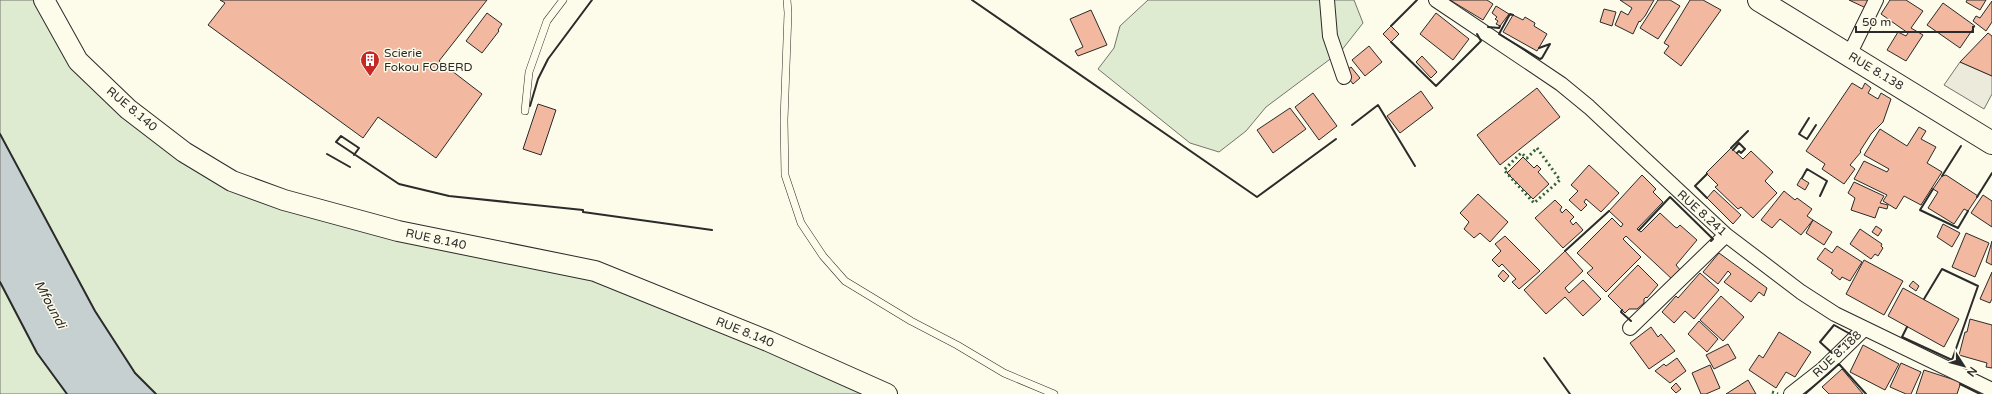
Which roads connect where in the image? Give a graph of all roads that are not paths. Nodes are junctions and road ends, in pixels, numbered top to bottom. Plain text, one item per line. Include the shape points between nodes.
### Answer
1 (44, 0) edge
2 (563, 0) edge
3 (787, 0) edge
4 (1327, 0) edge
5 (1436, 0) edge
6 (1876, 0) edge
7 (1766, 2) edge
8 (1849, 55) junction
9 (1344, 76) dead end
10 (525, 111) dead end
11 (1992, 143) edge
12 (1726, 235) junction
13 (1630, 328) dead end
14 (1864, 329) junction
15 (1992, 390) edge
16 (887, 394) edge
17 (1054, 394) edge
18 (1791, 394) edge

1 - 16 main road, RUE 8.140 via 78,61 134,113 184,152 232,181 284,200 398,231 595,271
2 - 10 lane via 547,21 529,72
3 - 17 lane via 785,175 801,223 823,256 845,281 911,321 1004,374
4 - 9 street via 1330,36
5 - 12 street, RUE 8.241 via 1560,84 1589,107
6 - 8 street
7 - 8 main road, RUE 8.138
8 - 11 main road, RUE 8.138
12 - 13 street
12 - 14 street, RUE 8.241 via 1801,292
14 - 15 street, RUE 8.241
14 - 18 street, RUE 8.188

